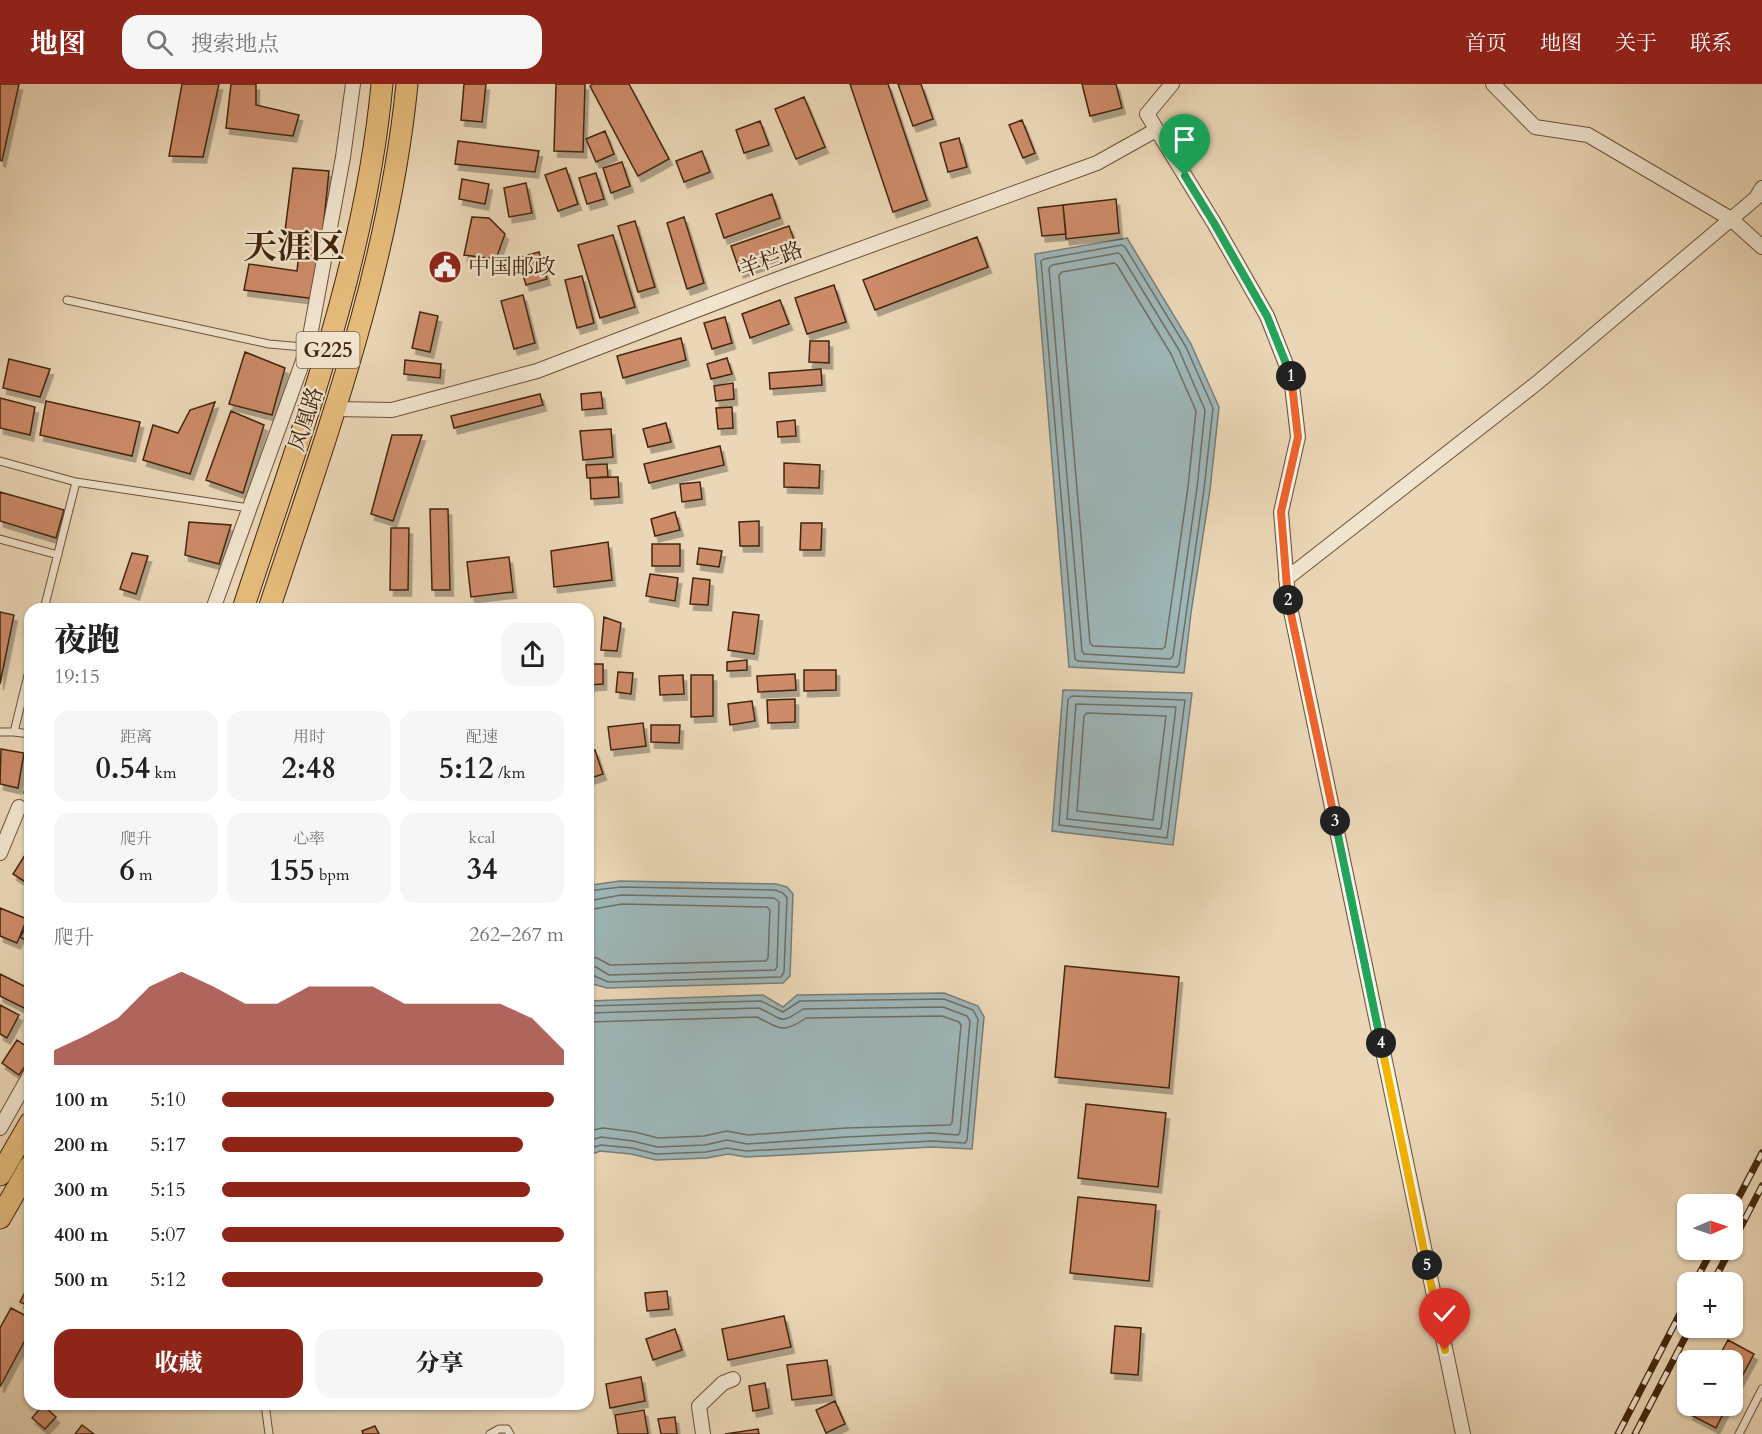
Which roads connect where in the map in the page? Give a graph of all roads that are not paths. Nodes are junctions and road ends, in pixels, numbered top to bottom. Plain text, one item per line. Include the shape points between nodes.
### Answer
1 (353, 84) edge
2 (382, 84) edge
3 (407, 84) edge
4 (1172, 84) edge
5 (1492, 84) edge
6 (1156, 130) junction
7 (1762, 188) edge
8 (1731, 219) junction
9 (1762, 247) edge
10 (67, 300) dead end
11 (308, 347) junction
12 (329, 349) junction
13 (335, 409) junction
14 (0, 461) edge
15 (76, 482) junction
16 (249, 508) junction
17 (0, 539) edge
18 (58, 555) junction
19 (1286, 579) junction
20 (46, 603) edge
21 (215, 603) edge
22 (245, 603) edge
23 (271, 603) edge
24 (24, 691) edge
25 (0, 732) edge
26 (14, 732) junction
27 (24, 733) edge
28 (19, 807) dead end
29 (0, 853) edge
30 (24, 1086) edge
31 (0, 1128) edge
32 (24, 1133) edge
33 (0, 1175) edge
34 (24, 1176) edge
35 (0, 1218) edge
36 (733, 1379) dead end
37 (1762, 1389) edge
38 (266, 1410) edge
39 (269, 1434) edge
40 (490, 1434) edge
41 (510, 1434) edge
42 (703, 1434) edge
43 (1463, 1434) edge
44 (1739, 1434) edge

1 - 11 street
2 - 12 highway, 凤凰路 / G225 via 359,233
3 - 13 highway, 凤凰路 / G225 via 383,238 353,356
4 - 6 street via 1147,114
5 - 8 street via 1535,127 1588,135
6 - 13 street, 羊栏路 via 1097,163 537,371 392,410
6 - 19 street via 1267,316 1291,377 1298,437 1281,512
7 - 8 street
8 - 9 street
8 - 19 street via 1537,383
10 - 11 lane via 269,344
11 - 12 lane
11 - 16 street
12 - 22 highway, 凤凰路 / G225
13 - 23 highway, 凤凰路 / G225
14 - 15 lane
15 - 16 lane
15 - 18 lane
16 - 21 street
17 - 18 lane
18 - 20 lane
19 - 43 street
24 - 26 lane
25 - 26 lane
26 - 27 lane
28 - 29 street
30 - 31 street
32 - 33 highway
34 - 35 highway
36 - 42 street via 723,1383 699,1406
37 - 44 lane
38 - 39 lane
40 - 41 lane via 507,1429

